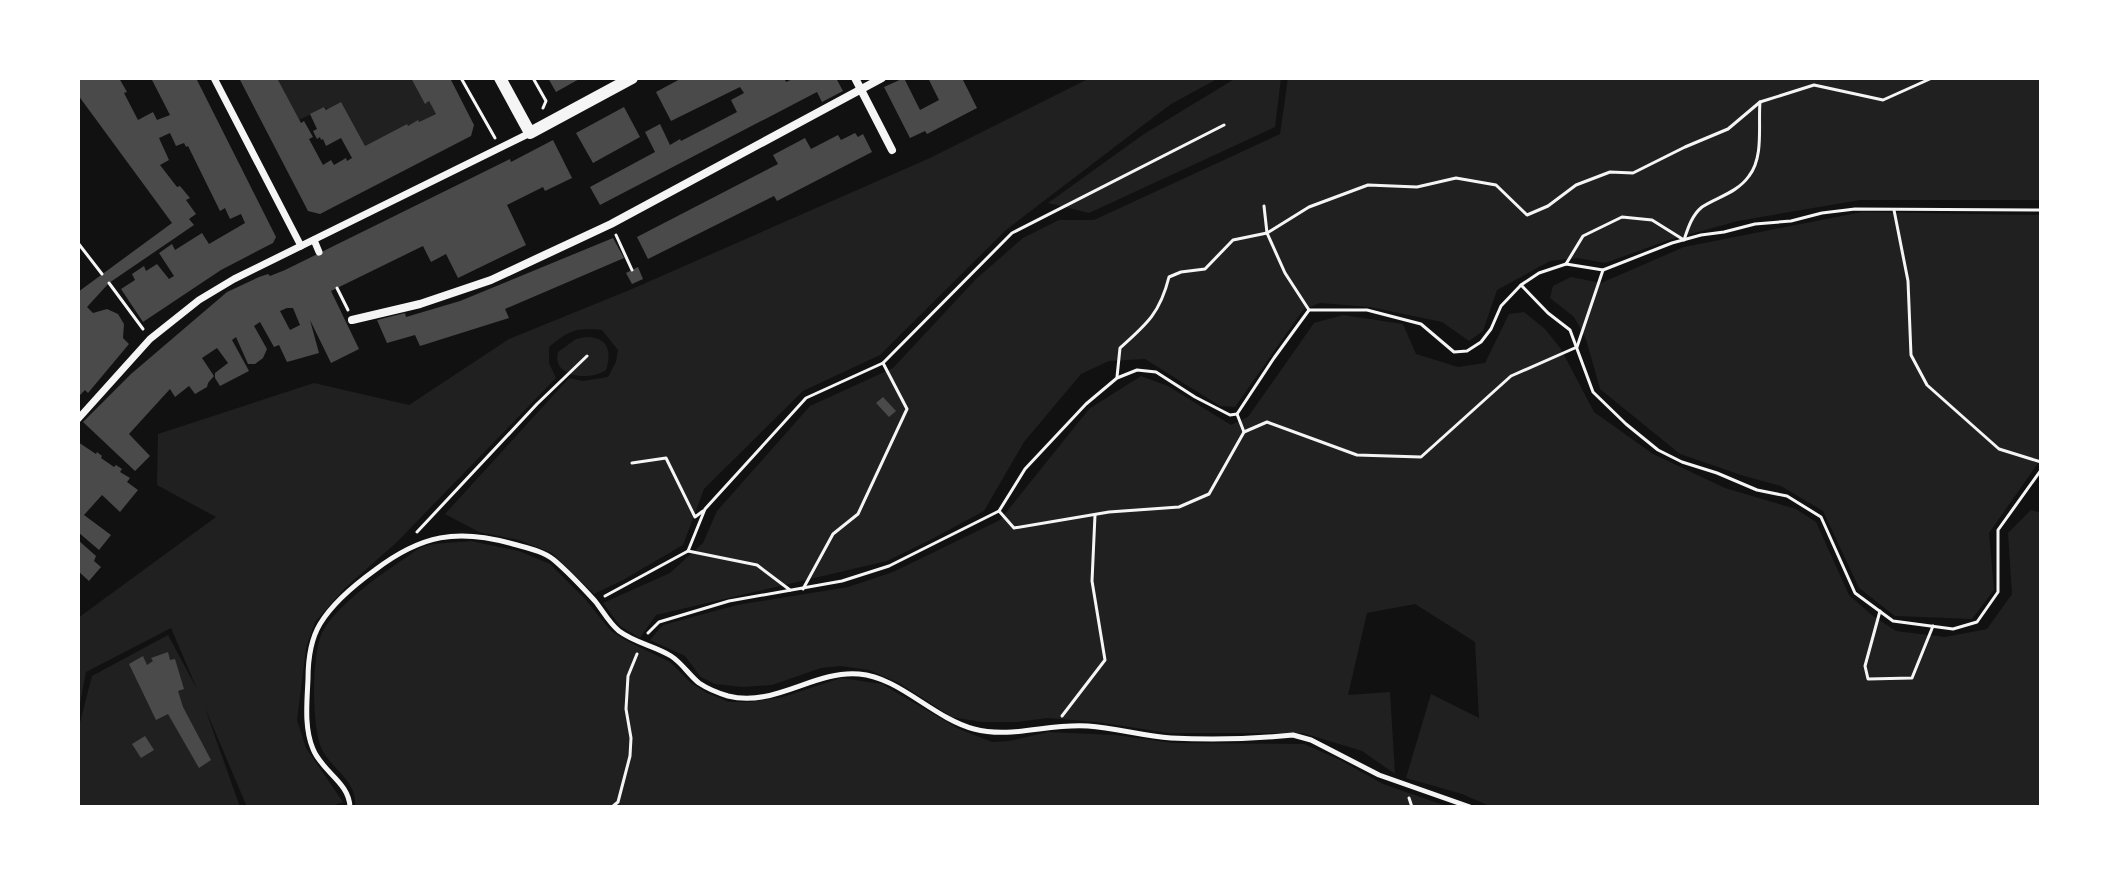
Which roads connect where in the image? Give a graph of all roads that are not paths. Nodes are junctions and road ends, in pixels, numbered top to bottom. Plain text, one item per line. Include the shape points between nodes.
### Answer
1 (214, 78) edge
2 (500, 78) edge
3 (632, 78) edge
4 (855, 78) edge
5 (882, 78) edge
6 (861, 89) junction
7 (530, 133) junction
8 (892, 150) dead end
9 (314, 240) junction
10 (301, 246) junction
11 (319, 252) dead end
12 (352, 320) road end
13 (78, 419) edge
14 (350, 807) edge
15 (1470, 807) edge

1 - 10 street
2 - 7 street
3 - 7 street
4 - 6 street
5 - 6 street
6 - 8 street
6 - 12 street via 611,224 491,280
7 - 9 street
9 - 10 street
9 - 11 street
10 - 13 street via 199,300 150,339
14 - 15 lane via 349,795 316,756 307,721 308,674 319,624 398,552 453,535 541,552 595,601 616,629 672,657 713,691 733,697 777,694 827,676 862,674 882,679 952,722 1002,733 1055,725 1170,738 1293,735 1379,775

